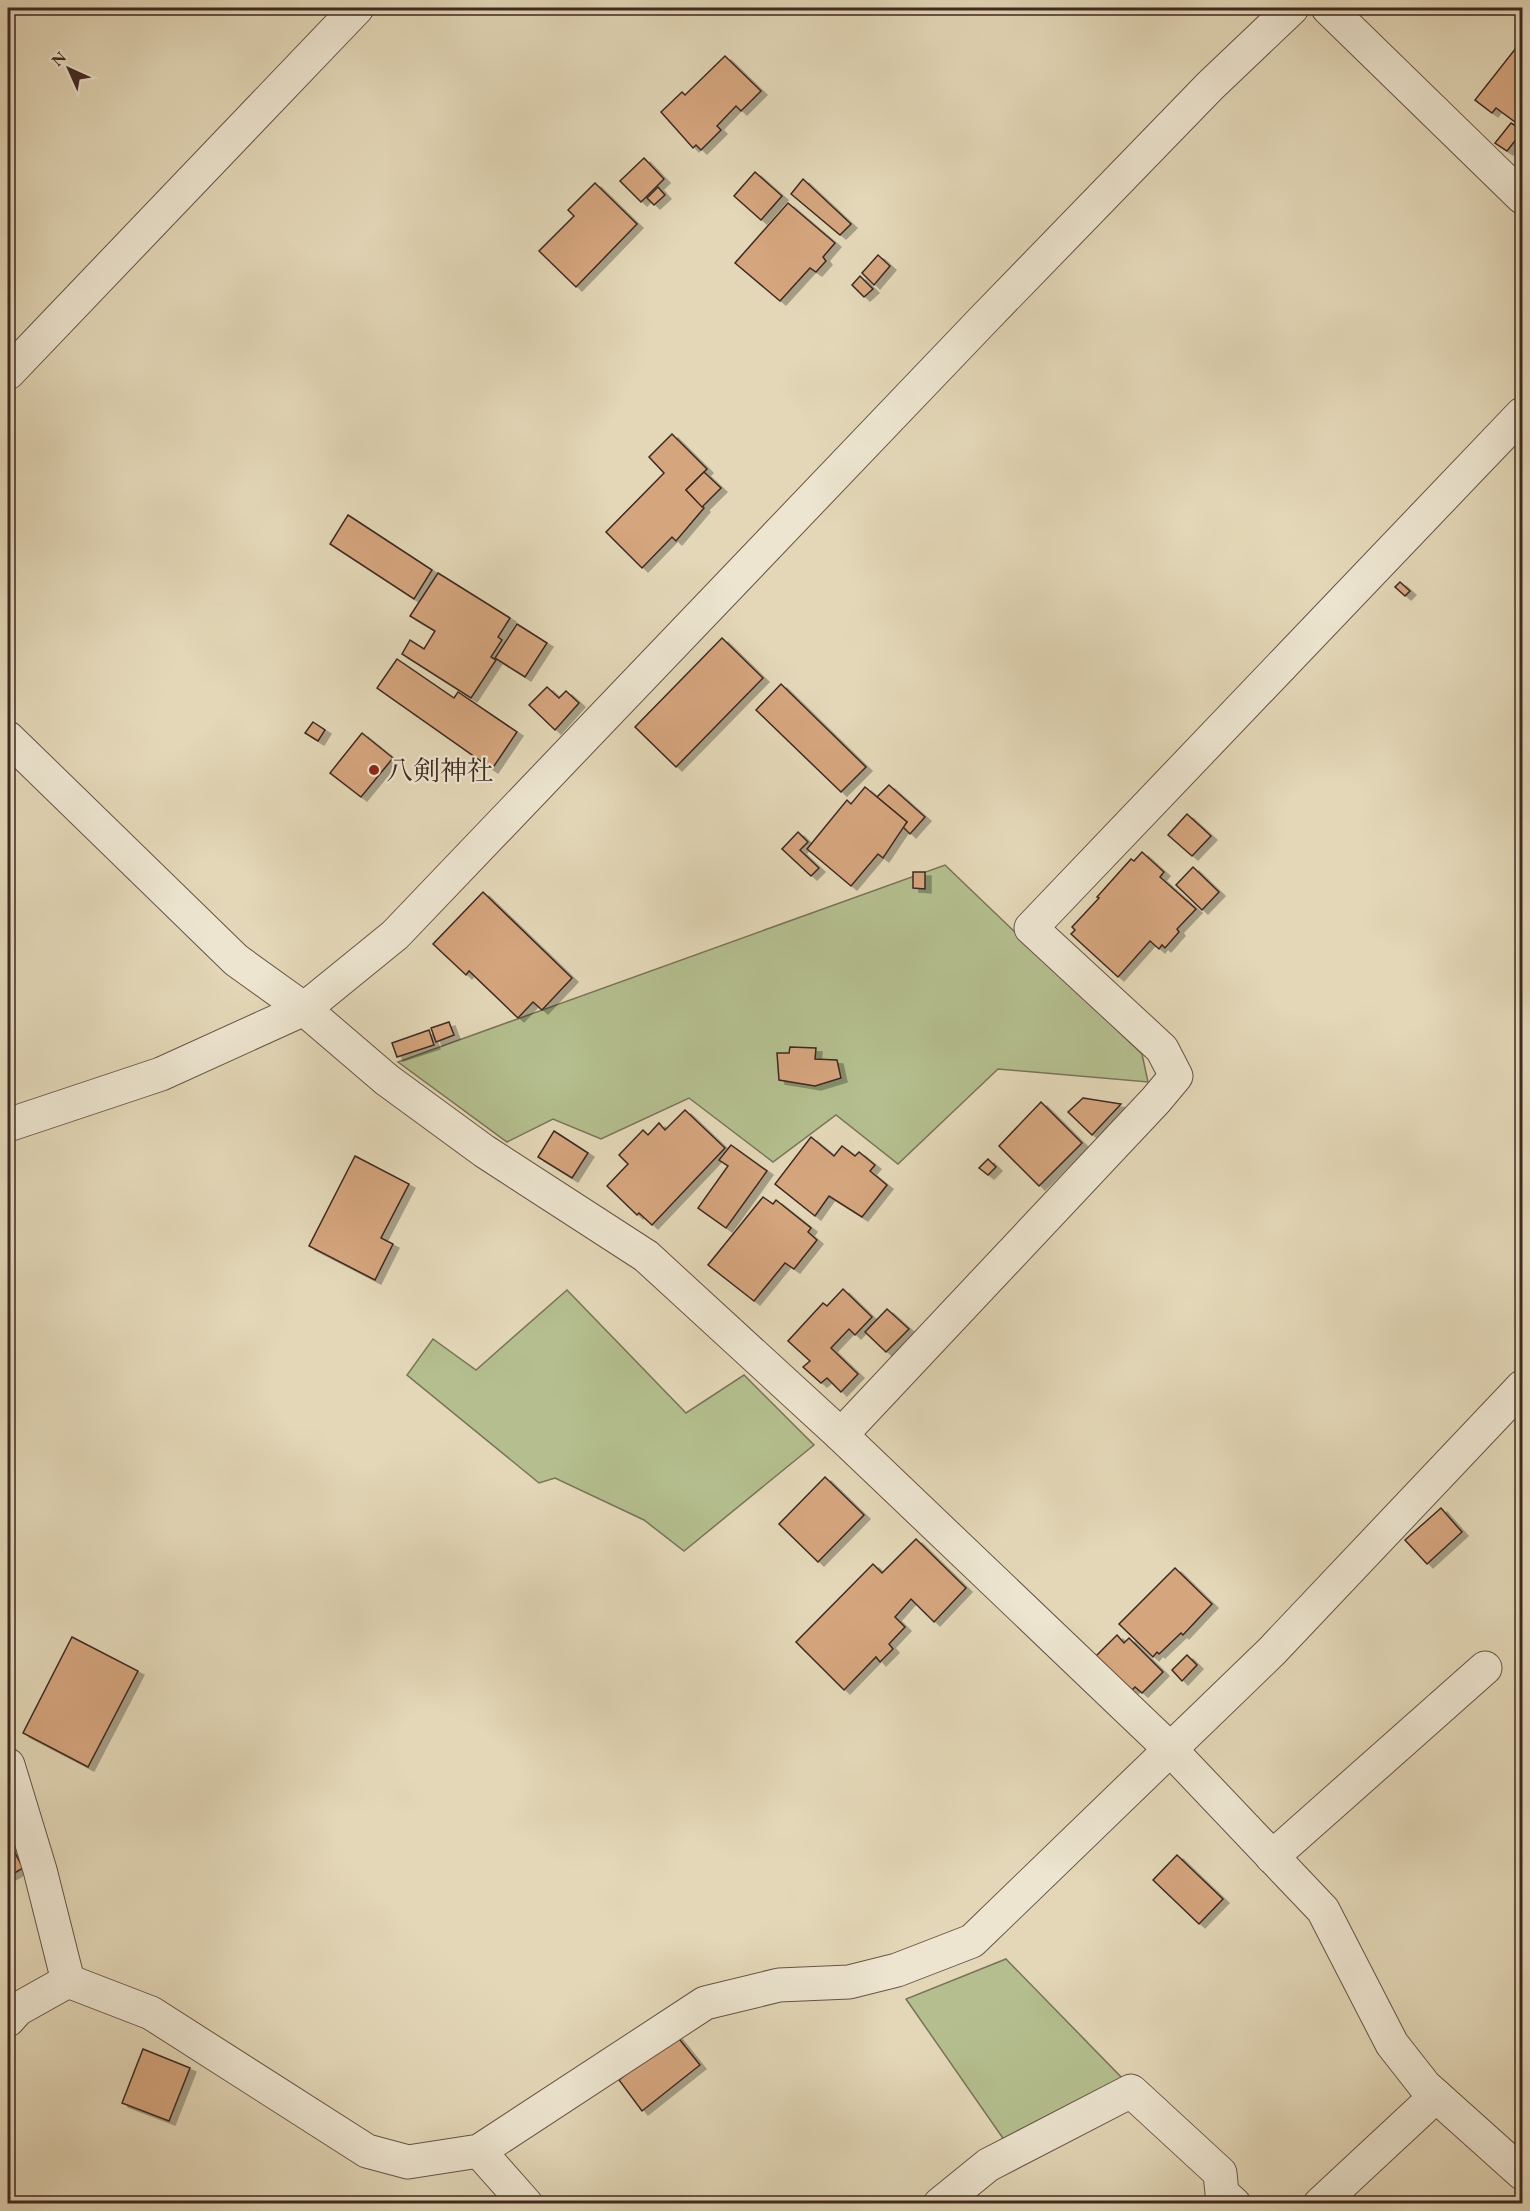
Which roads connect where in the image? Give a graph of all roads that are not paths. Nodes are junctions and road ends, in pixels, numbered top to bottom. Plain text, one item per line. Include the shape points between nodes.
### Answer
1 (357, 8) edge
2 (1292, 8) edge
3 (1328, 8) edge
4 (1522, 197) edge
5 (8, 373) edge
6 (1522, 414) edge
7 (8, 738) edge
8 (304, 1009) junction
9 (8, 1125) edge
10 (1522, 1387) edge
11 (841, 1435) junction
12 (1485, 1668) dead end
13 (1170, 1749) junction
14 (8, 1766) edge
15 (1272, 1857) junction
16 (68, 1981) junction
17 (8, 2020) edge
18 (1436, 2096) junction
19 (479, 2151) junction
20 (1522, 2173) edge
21 (526, 2204) edge
22 (940, 2204) edge
23 (1234, 2204) edge
24 (1320, 2204) edge

1 - 5 street
2 - 8 street via 1210,86 1007,295 395,935
3 - 4 street
6 - 11 street via 1031,928 1162,1050 1176,1076
7 - 8 street via 236,960
8 - 9 street via 161,1074
8 - 11 street via 387,1080 484,1151 646,1256
10 - 13 street via 1272,1651
11 - 13 street
12 - 15 street
13 - 15 street
13 - 19 street via 972,1941 897,1970 849,1982 779,1985 705,2003
14 - 16 street
15 - 18 street via 1323,1910 1392,2044
16 - 17 street via 18,2009
16 - 19 street via 151,2013 367,2151 408,2162
18 - 20 street
18 - 24 street
19 - 21 street
22 - 23 street via 988,2165 1131,2091 1220,2173 1221,2193

